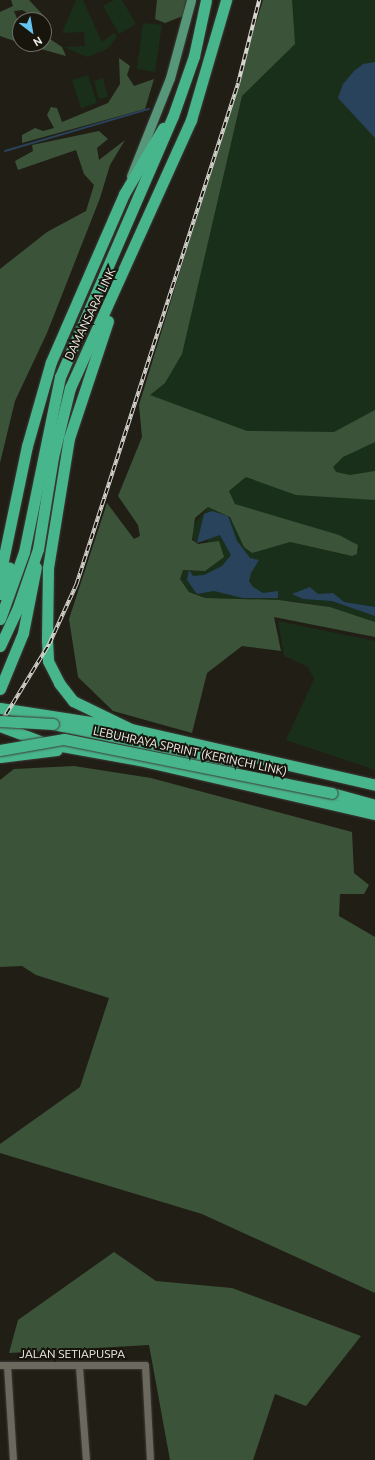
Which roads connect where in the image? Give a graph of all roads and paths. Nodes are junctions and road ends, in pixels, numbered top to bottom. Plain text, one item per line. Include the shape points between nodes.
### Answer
1 (191, 0) edge
2 (206, 0) edge
3 (226, 0) edge
4 (173, 116) junction
5 (124, 194) junction
6 (126, 270) junction
7 (60, 377) junction
8 (31, 433) junction
9 (29, 473) junction
10 (38, 549) junction
11 (0, 575) edge
12 (0, 594) edge
13 (0, 619) edge
14 (0, 646) edge
15 (0, 688) edge
16 (0, 708) edge
17 (55, 715) junction
18 (0, 721) edge
19 (0, 726) edge
20 (132, 730) junction
21 (45, 743) junction
22 (76, 749) junction
23 (0, 750) edge
24 (0, 757) edge
25 (375, 785) edge
26 (334, 789) junction
27 (375, 793) edge
28 (375, 805) edge
29 (375, 814) edge
30 (4, 1365) edge
31 (79, 1367) junction
32 (13, 1460) edge
33 (86, 1460) edge
34 (150, 1460) edge

1 - 5 main road via 170,78
2 - 4 highway, DAMANSARA LINK via 194,56
3 - 6 highway, DAMANSARA LINK via 191,120
4 - 5 highway via 154,141
4 - 7 highway, DAMANSARA LINK
5 - 8 highway via 51,362
6 - 10 highway, DAMANSARA LINK via 70,388 53,457
6 - 20 highway via 69,438 48,568 47,640 48,661 58,683 73,701
7 - 9 highway via 49,398
7 - 13 highway, DAMANSARA LINK via 24,552
8 - 9 highway
8 - 11 highway
9 - 12 highway via 10,567
10 - 14 highway, DAMANSARA LINK via 17,610
10 - 15 highway via 23,634
16 - 17 highway
17 - 20 highway
17 - 21 highway via 37,722 37,733
18 - 26 highway, LEBUHRAYA SPRINT (KERINCHI LINK), bridge via 53,724 99,732
19 - 21 highway
20 - 25 highway
21 - 22 highway
22 - 24 highway via 29,751
22 - 29 highway
23 - 26 highway, LEBUHRAYA SPRINT (KERINCHI LINK), bridge via 64,739
26 - 27 highway, LEBUHRAYA SPRINT (KERINCHI LINK)
26 - 28 highway, LEBUHRAYA SPRINT (KERINCHI LINK)
30 - 31 street, JALAN SETIAPUSPA
30 - 32 street
31 - 33 street
31 - 34 street, JALAN SETIAPUSPA via 145,1365

